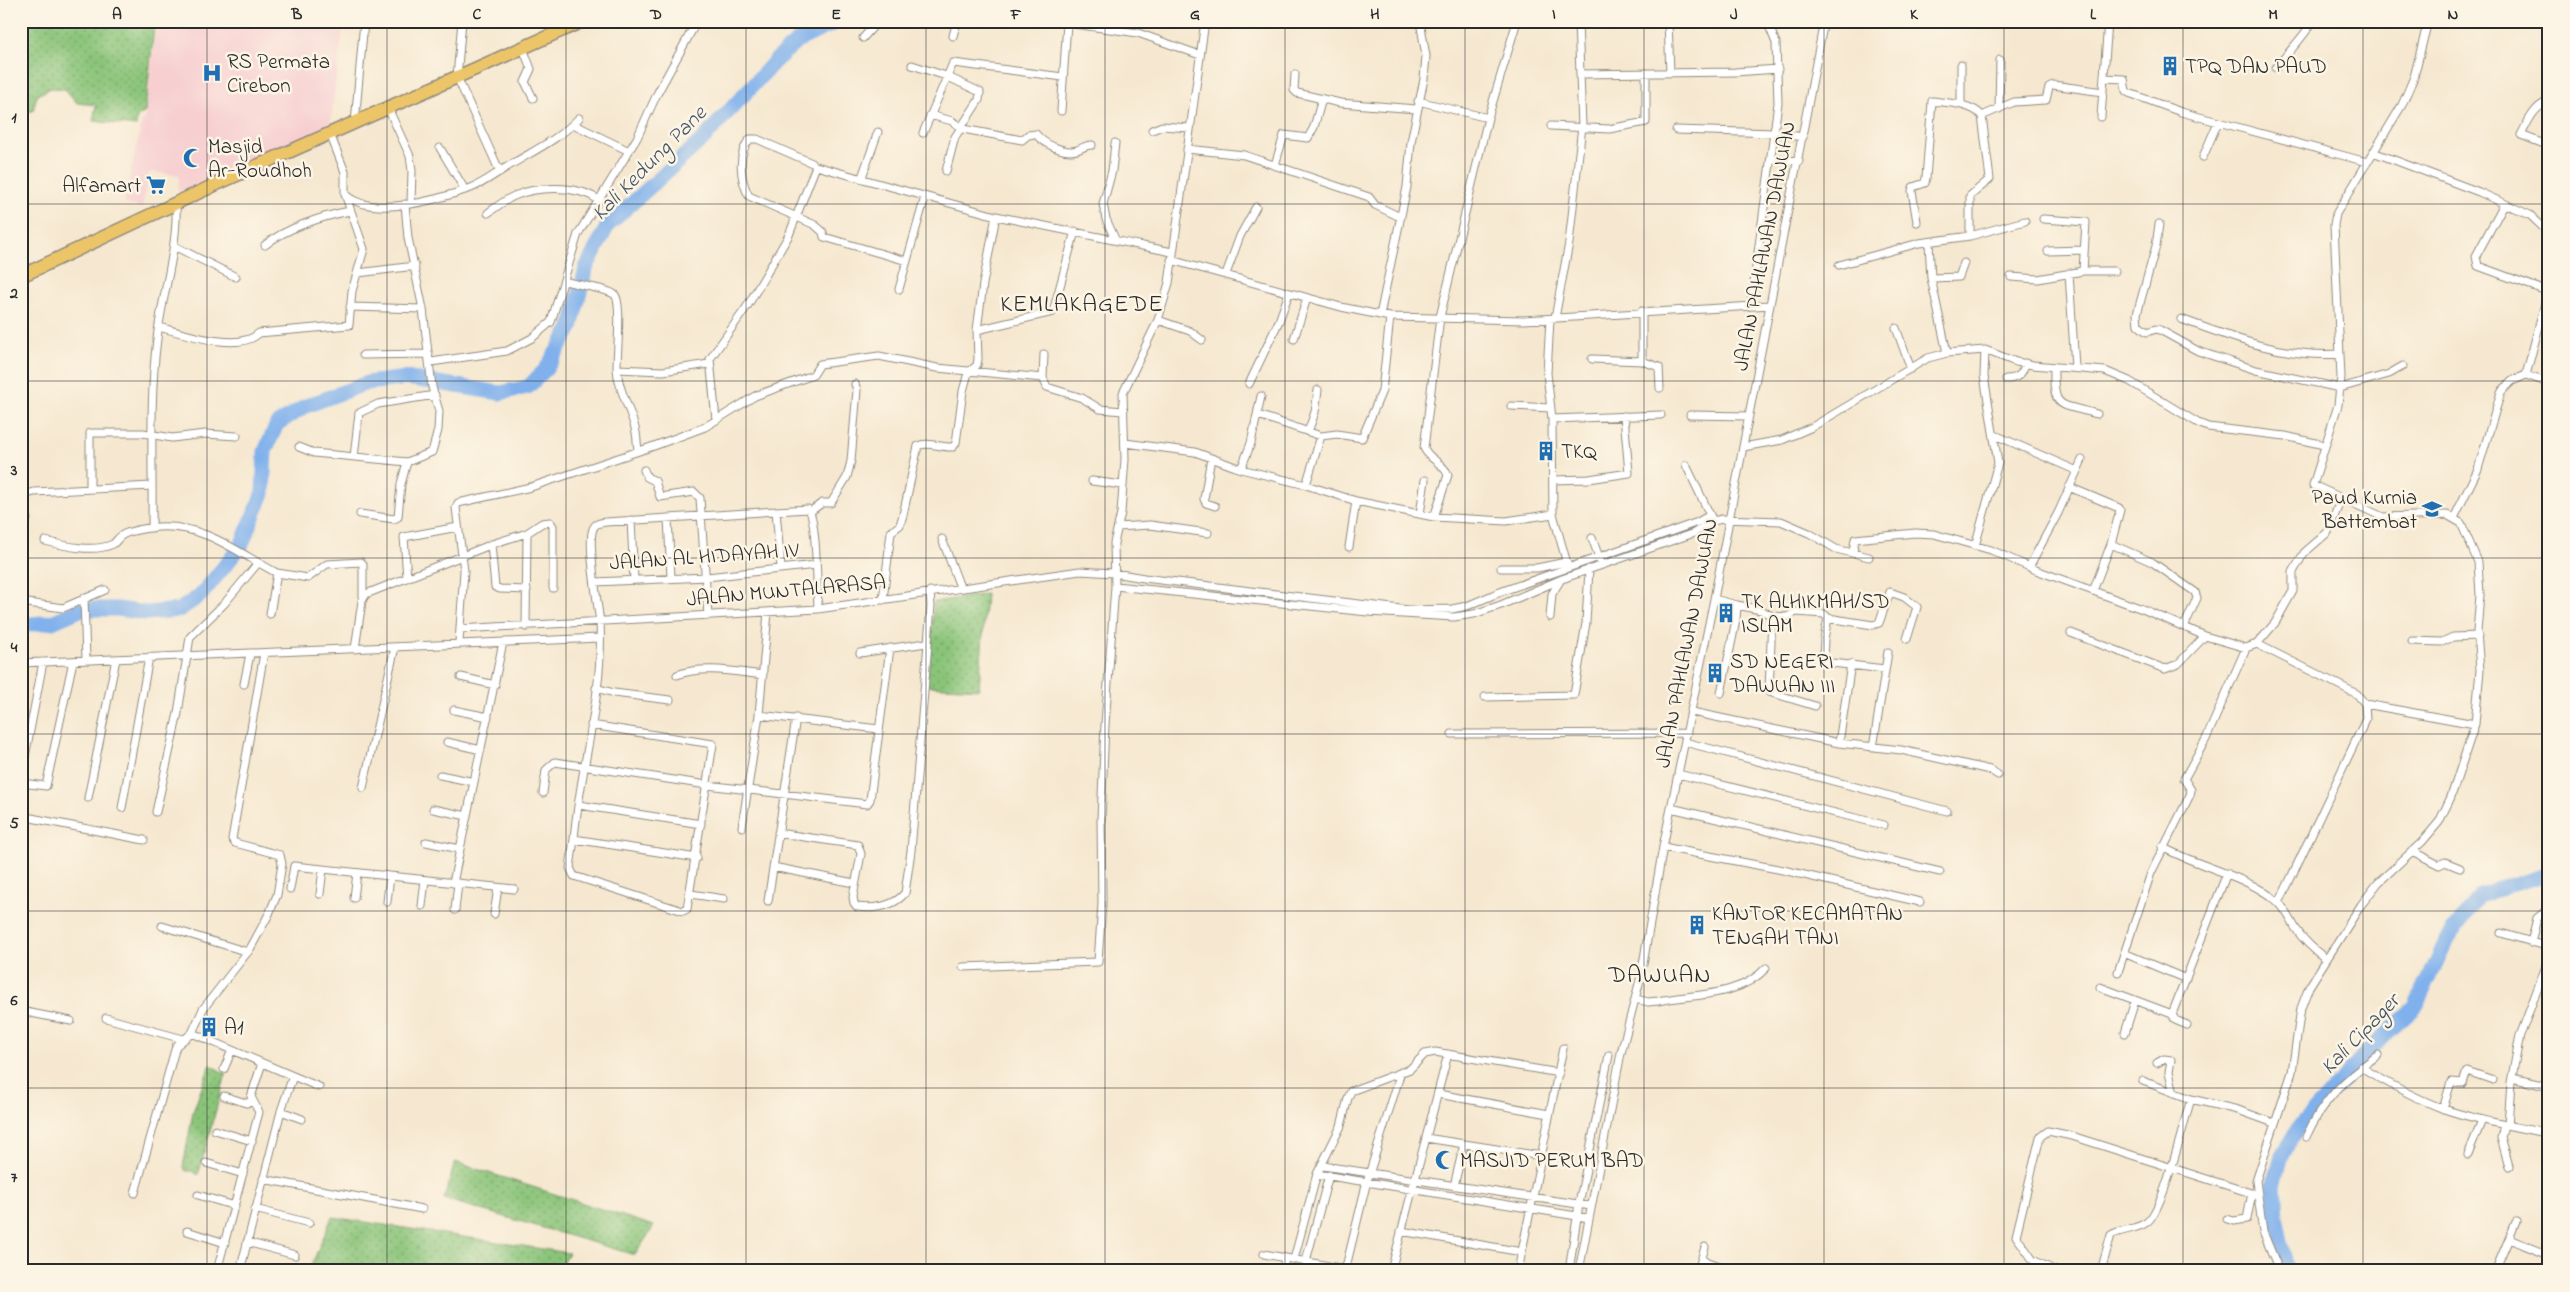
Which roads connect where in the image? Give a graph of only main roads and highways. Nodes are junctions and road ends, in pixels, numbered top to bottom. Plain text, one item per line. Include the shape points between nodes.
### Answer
1 (583, 21) edge
2 (557, 27) edge
3 (21, 276) edge

1 - 2 highway
2 - 3 highway via 523,48

